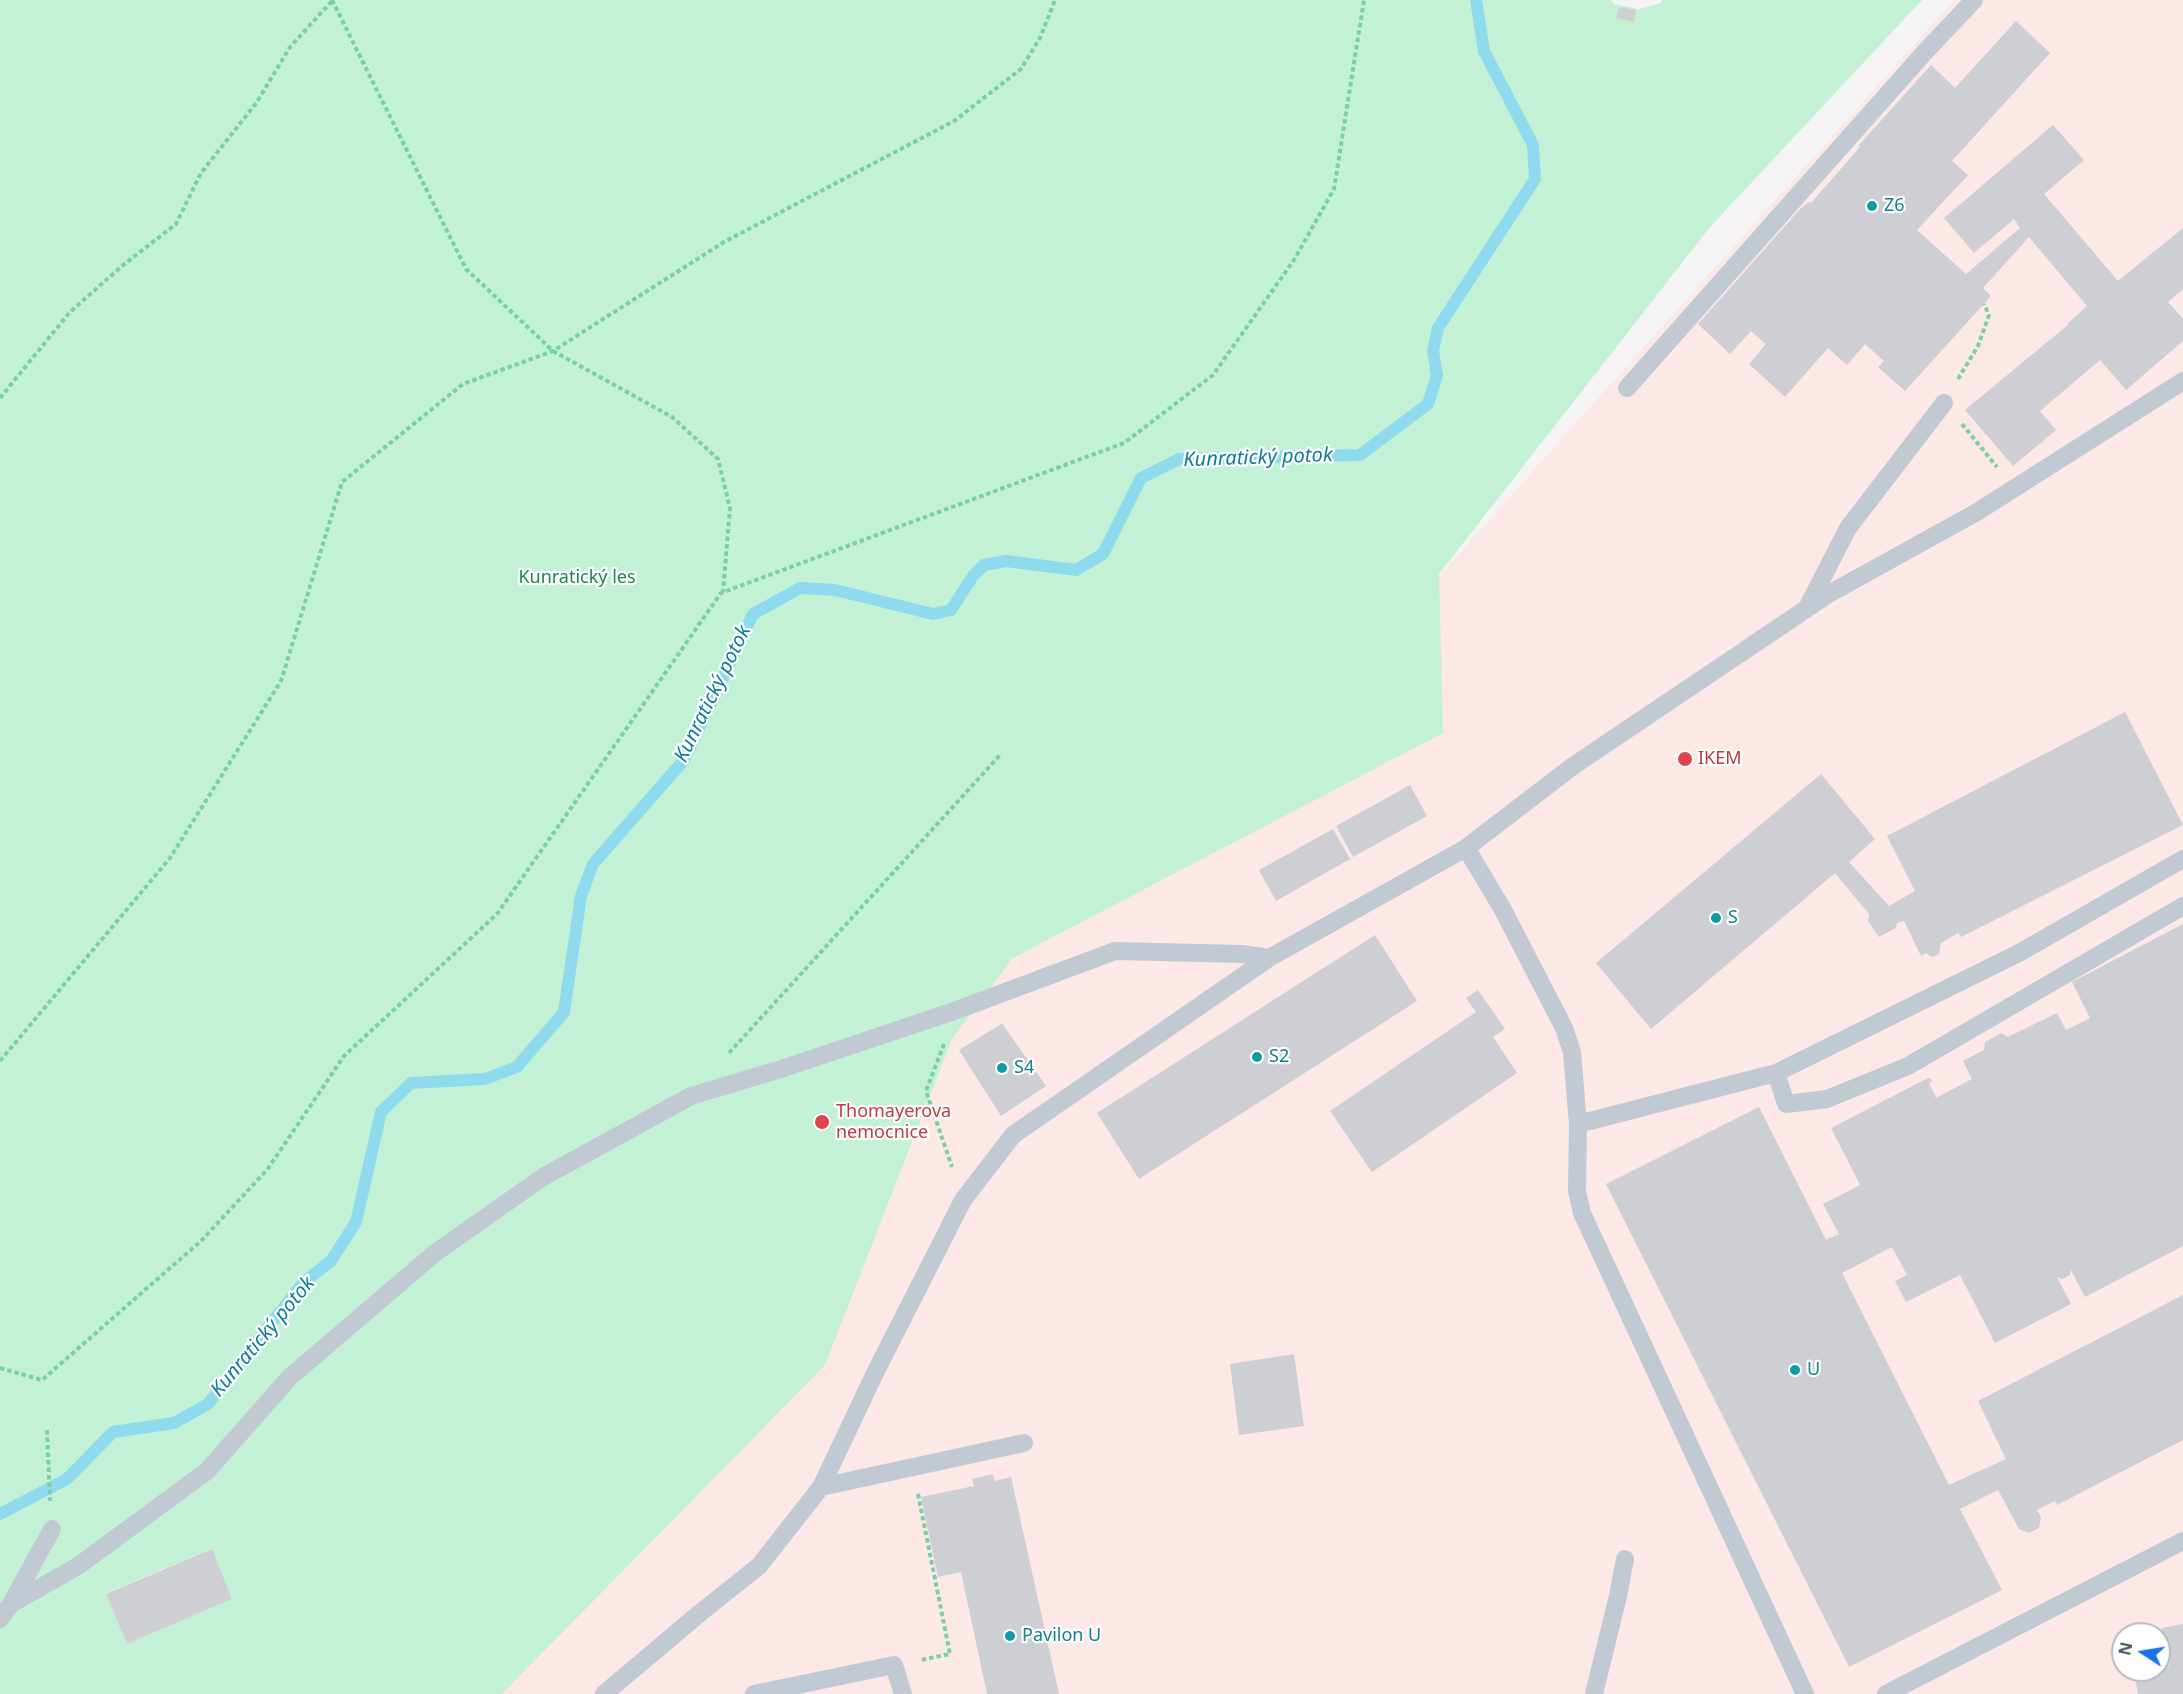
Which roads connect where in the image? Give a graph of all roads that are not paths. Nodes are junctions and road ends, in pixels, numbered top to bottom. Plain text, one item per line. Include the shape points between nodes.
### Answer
1 (1974, 0) edge
2 (2183, 381) edge
3 (1628, 388) dead end
4 (1944, 403) road end
5 (1807, 608) junction
6 (1466, 848) junction
7 (2183, 859) edge
8 (2183, 906) edge
9 (1269, 958) junction
10 (1776, 1073) junction
11 (1578, 1124) junction
12 (1024, 1443) dead end
13 (821, 1487) junction
14 (52, 1529) road end
15 (2183, 1541) edge
16 (1625, 1559) dead end
17 (6, 1612) edge
18 (606, 1693) edge
19 (754, 1694) edge
20 (903, 1694) edge
21 (1594, 1694) edge
22 (1805, 1694) edge
23 (1886, 1694) edge

1 - 3 lane
2 - 5 lane via 1977,512
4 - 5 lane via 1848,528
5 - 6 lane via 1573,766
6 - 9 lane
6 - 11 lane via 1564,1028 1575,1069
7 - 10 lane via 2019,953
8 - 10 lane via 1908,1066 1827,1099 1786,1104
9 - 13 lane via 1013,1135 963,1200
9 - 17 lane via 1115,951 957,1010 691,1096 543,1177 435,1253 290,1377 207,1471 78,1566
10 - 11 lane
11 - 22 lane via 1576,1191 1582,1213
12 - 13 lane
13 - 18 lane via 759,1566
14 - 17 lane
15 - 23 lane
16 - 21 lane
19 - 20 lane via 894,1665

